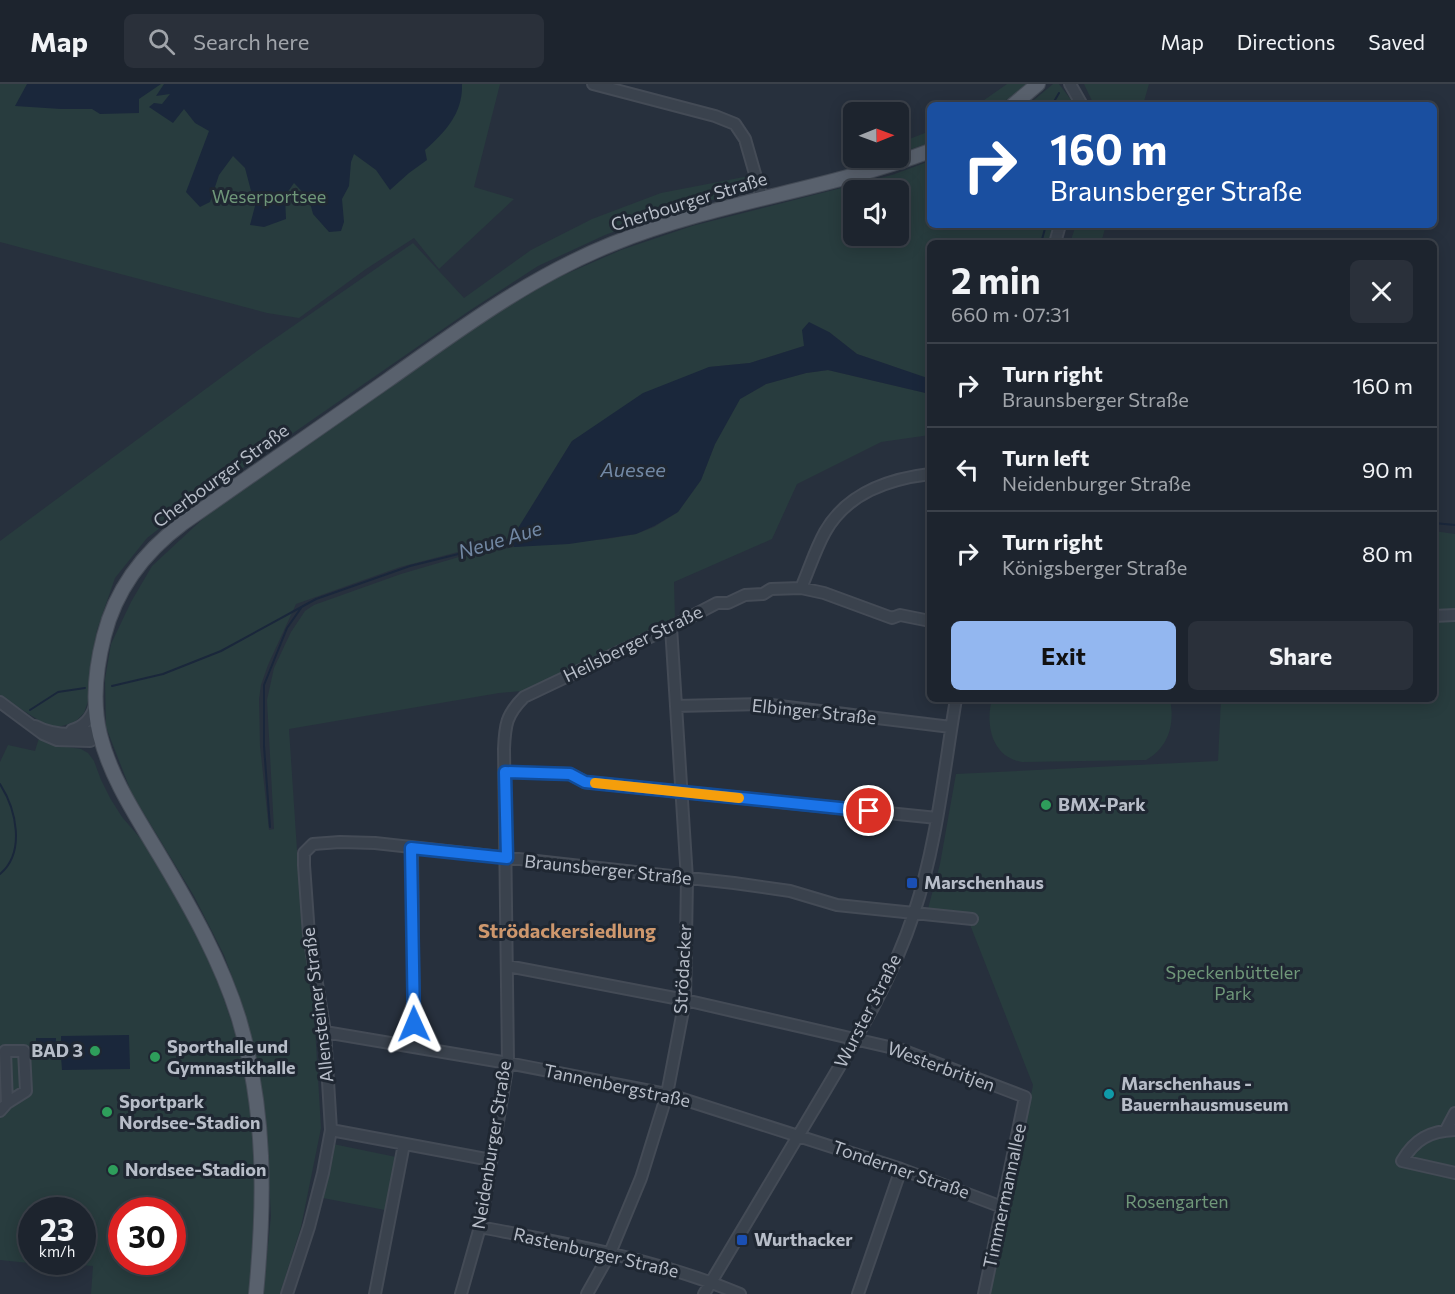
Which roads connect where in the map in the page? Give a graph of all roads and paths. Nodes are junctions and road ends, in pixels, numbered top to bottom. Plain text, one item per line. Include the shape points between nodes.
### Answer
1 (593, 84) edge
2 (1038, 84) edge
3 (1070, 84) edge
4 (1017, 102) edge
5 (1080, 102) edge
6 (927, 152) edge
7 (762, 198) junction
8 (927, 475) edge
9 (801, 588) junction
10 (1455, 615) edge
11 (1437, 616) edge
12 (927, 620) edge
13 (671, 627) junction
14 (96, 700) junction
15 (0, 702) edge
16 (955, 702) edge
17 (676, 706) junction
18 (513, 708) joint
19 (35, 726) junction
20 (951, 727) junction
21 (99, 733) junction
22 (58, 734) junction
23 (69, 741) junction
24 (109, 764) junction
25 (505, 772) junction
26 (681, 792) junction
27 (937, 818) junction
28 (411, 848) junction
29 (304, 853) joint
30 (507, 858) junction
31 (687, 879) junction
32 (915, 912) junction
33 (972, 919) dead end
34 (507, 966) junction
35 (685, 1000) junction
36 (325, 1032) junction
37 (856, 1038) junction
38 (414, 1047) junction
39 (508, 1063) junction
40 (667, 1094) junction
41 (1025, 1097) joint
42 (3, 1107) edge
43 (1455, 1113) edge
44 (331, 1130) junction
45 (1451, 1130) edge
46 (799, 1135) junction
47 (404, 1144) junction
48 (491, 1161) junction
49 (902, 1169) junction
50 (1455, 1173) edge
51 (1002, 1207) junction
52 (480, 1227) junction
53 (610, 1253) junction
54 (711, 1282) junction
55 (256, 1294) edge
56 (287, 1294) edge
57 (375, 1294) edge
58 (461, 1294) edge
59 (587, 1294) edge
60 (704, 1294) edge
61 (740, 1294) edge
62 (858, 1294) edge
63 (984, 1294) edge

1 - 7 street via 735,124 745,140
2 - 4 main road
3 - 5 street
6 - 7 main road, Cherbourger Straße via 871,171
7 - 14 main road, Cherbourger Straße via 663,225 543,276 476,317 183,523 146,556 117,598 99,660
8 - 9 street via 869,489 842,510 824,534
9 - 12 street, Heilsberger Straße via 892,618 900,615
9 - 13 street, Heilsberger Straße via 771,590 717,603
10 - 11 street
13 - 17 street, Strödacker
13 - 18 street, Heilsberger Straße via 524,697
14 - 21 main road, Cherbourger Straße
14 - 22 street via 85,724
15 - 19 street
16 - 20 street, Wurster Straße
17 - 20 street, Elbinger Straße via 763,705
17 - 26 street, Strödacker
18 - 25 street, Neidenburger Straße via 506,723
19 - 22 street
19 - 23 street via 43,734
20 - 27 street, Wurster Straße
21 - 22 street
21 - 23 street via 90,741
21 - 24 main road, Cherbourger Straße
23 - 24 street via 98,749
24 - 55 main road, Cherbourger Straße via 217,960 247,1047 263,1160
25 - 26 street via 570,774 585,782
25 - 30 street, Neidenburger Straße
26 - 27 street
26 - 31 street, Strödacker
27 - 32 street, Wurster Straße
28 - 29 street, Braunsberger Straße via 340,842 313,844
28 - 30 street, Braunsberger Straße
28 - 38 street
29 - 36 street, Allensteiner Straße via 309,935
30 - 31 street, Braunsberger Straße
30 - 34 street, Neidenburger Straße
31 - 32 street, Braunsberger Straße via 790,891 837,904
31 - 35 street, Strödacker
32 - 33 street
32 - 37 street, Wurster Straße
34 - 35 street, Westerbritjen
34 - 39 street, Neidenburger Straße
35 - 37 street, Westerbritjen
35 - 40 street, Strödacker
36 - 38 street, Tannenbergstraße
36 - 44 street, Allensteiner Straße
37 - 41 street, Westerbritjen via 902,1050
37 - 46 street, Wurster Straße
38 - 39 street, Tannenbergstraße
39 - 40 street, Tannenbergstraße
39 - 48 street, Neidenburger Straße
40 - 46 street, Tannenbergstraße
40 - 53 street, Strödacker via 641,1178
41 - 51 street, Timmermannallee
42 - 42 street via 26,1091 24,1051 5,1052
43 - 45 street
44 - 47 street
44 - 56 street, Allensteiner Straße via 309,1227
45 - 50 street via 1422,1138 1402,1161
46 - 49 street, Tonderner Straße
46 - 54 street, Wurster Straße
47 - 48 street
47 - 57 street
48 - 52 street, Neidenburger Straße
49 - 51 street, Tonderner Straße
49 - 62 street
51 - 63 street, Timmermannallee
52 - 53 street, Rastenburger Straße
52 - 58 street, Neidenburger Straße
53 - 54 street, Rastenburger Straße
53 - 59 street, Strödacker
54 - 60 street, Wurster Straße
54 - 61 street

